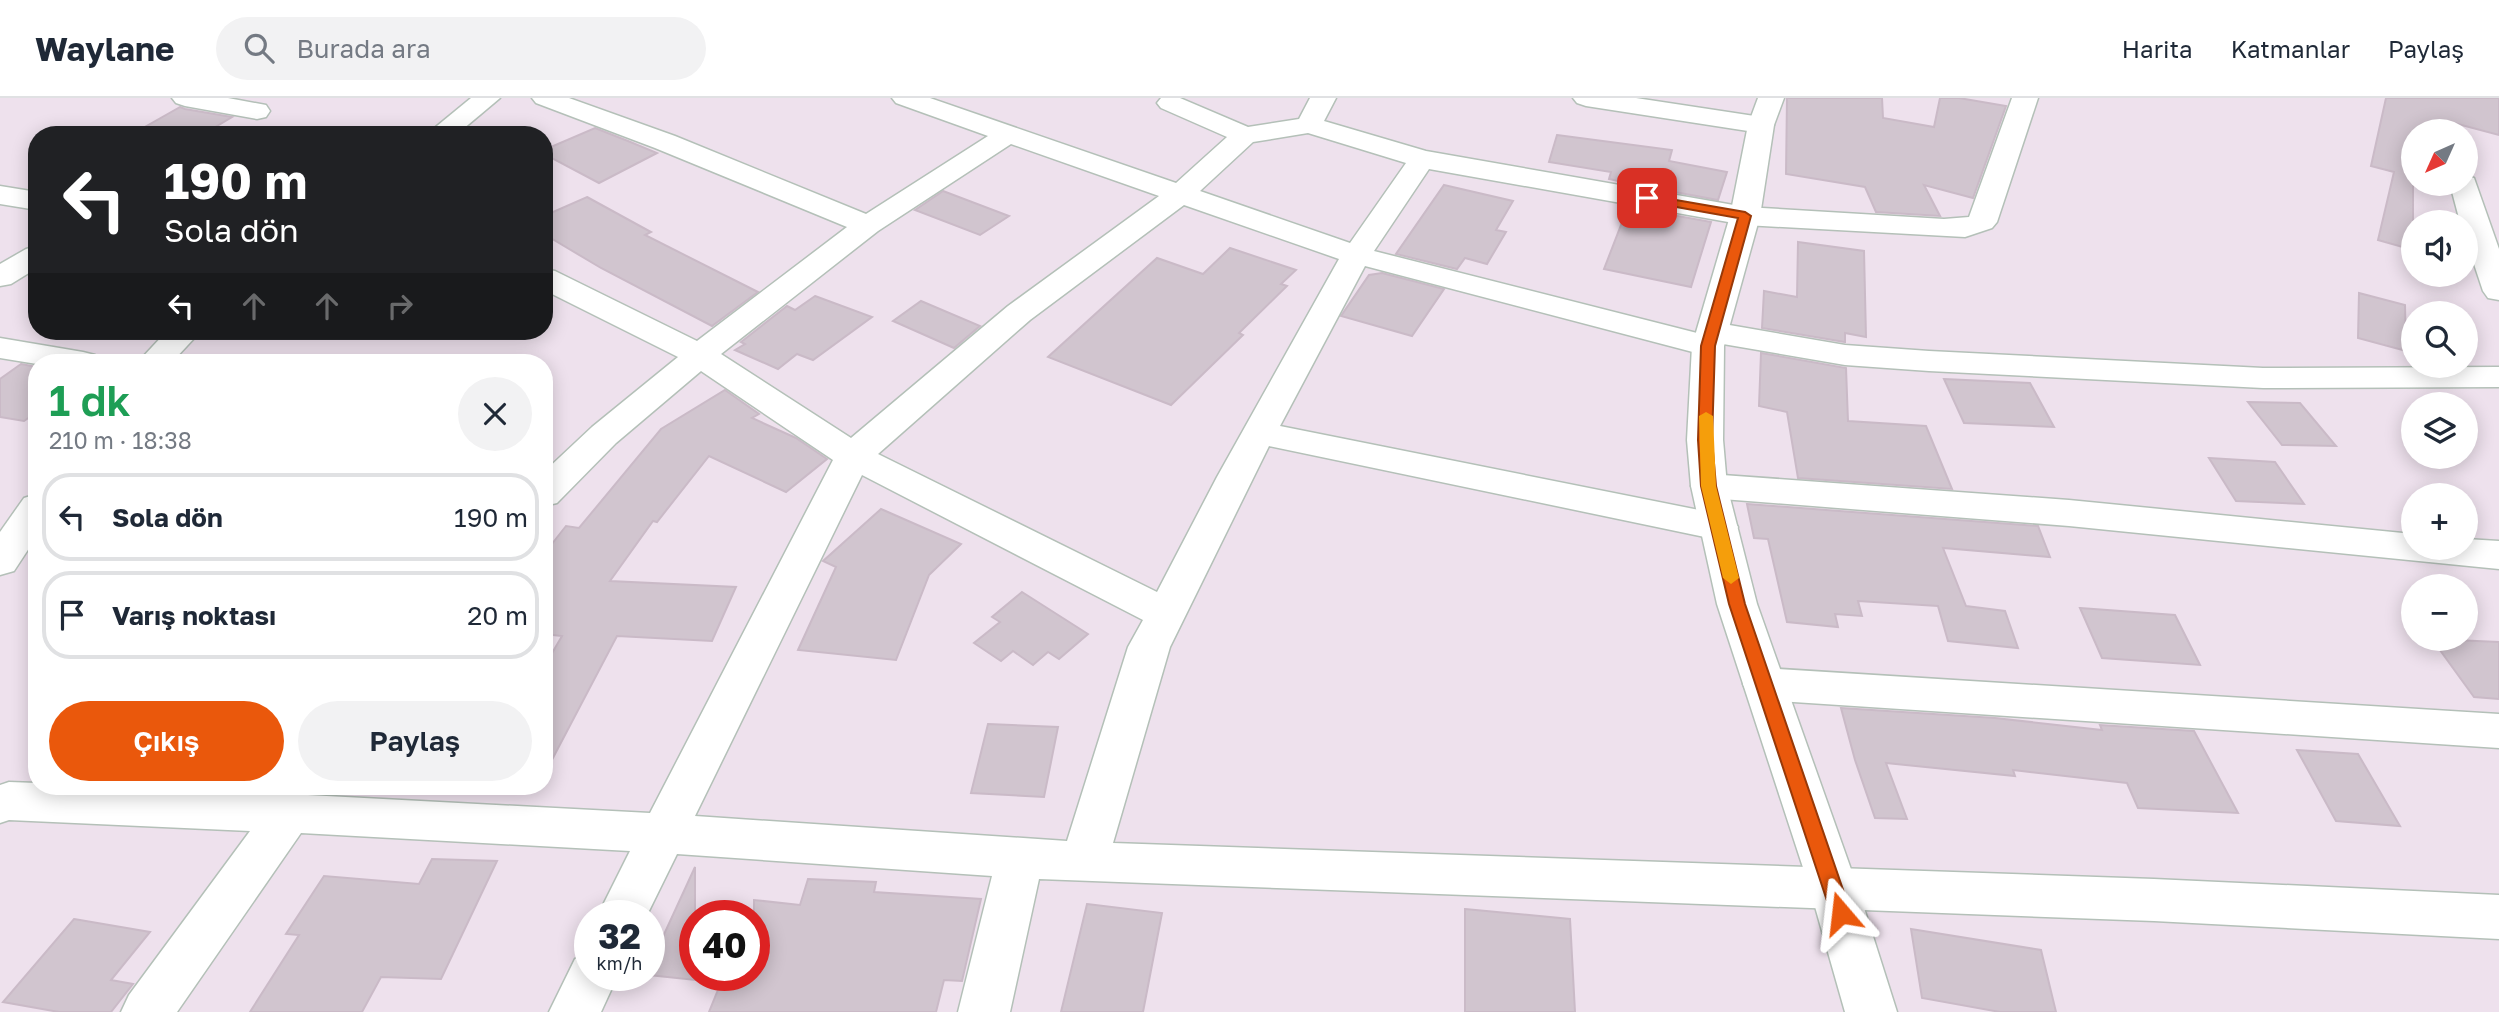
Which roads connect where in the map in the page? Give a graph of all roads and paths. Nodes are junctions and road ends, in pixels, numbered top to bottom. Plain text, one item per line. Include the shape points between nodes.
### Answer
1 (185, 98) edge
2 (488, 98) edge
3 (545, 98) edge
4 (905, 98) edge
5 (1323, 98) edge
6 (1586, 98) edge
7 (2025, 98) edge
8 (1170, 103) dead end
9 (267, 105) edge
10 (961, 106) edge
11 (1766, 111) edge
12 (1309, 125) junction
13 (236, 126) edge
14 (451, 126) edge
15 (1007, 135) junction
16 (1245, 135) junction
17 (1422, 159) junction
18 (0, 195) edge
19 (1179, 195) junction
20 (2466, 196) edge
21 (28, 200) edge
22 (1745, 216) junction
23 (868, 225) junction
24 (1356, 255) junction
25 (28, 260) edge
26 (0, 277) edge
27 (553, 282) edge
28 (2499, 291) edge
29 (1710, 339) junction
30 (177, 340) edge
31 (0, 348) edge
32 (36, 354) edge
33 (162, 354) edge
34 (700, 355) junction
35 (2499, 377) edge
36 (1259, 433) junction
37 (853, 456) junction
38 (553, 485) edge
39 (1709, 486) junction
40 (28, 520) edge
41 (1719, 527) junction
42 (2499, 555) edge
43 (0, 561) edge
44 (1166, 614) junction
45 (1764, 684) junction
46 (2499, 731) edge
47 (0, 804) edge
48 (308, 804) edge
49 (662, 833) junction
50 (1020, 858) junction
51 (1084, 862) junction
52 (1834, 889) junction
53 (629, 900) edge
54 (2499, 917) edge
55 (585, 991) edge
56 (147, 1012) edge
57 (575, 1012) edge
58 (984, 1012) edge
59 (1871, 1012) edge

1 - 9 street
2 - 14 street
3 - 23 street
4 - 10 street
5 - 12 street
6 - 11 street
7 - 22 street via 1982,222 1944,228
8 - 16 street
9 - 13 street
10 - 15 street
11 - 22 street
12 - 16 street
12 - 17 street
15 - 19 street
15 - 23 street
16 - 19 street
17 - 22 street
17 - 24 street
18 - 21 street
19 - 24 street
19 - 37 street via 1019,313
20 - 28 street
22 - 29 street
23 - 34 street
24 - 29 street
24 - 36 street
25 - 26 street
27 - 34 street
29 - 35 street via 1928,361 2263,378
29 - 39 street via 1705,440
30 - 33 street
31 - 32 street
34 - 37 street
34 - 38 street via 604,435
36 - 41 street
36 - 44 street
37 - 44 street
37 - 49 street
39 - 41 street
39 - 42 street via 1894,497
40 - 43 street
41 - 45 street via 1737,604
44 - 51 street via 1149,647
45 - 46 street
45 - 52 street
47 - 48 street
48 - 49 street
48 - 56 street
49 - 50 street
49 - 53 street
50 - 51 street
50 - 58 street
51 - 52 street
52 - 54 street
52 - 59 street
55 - 57 street

